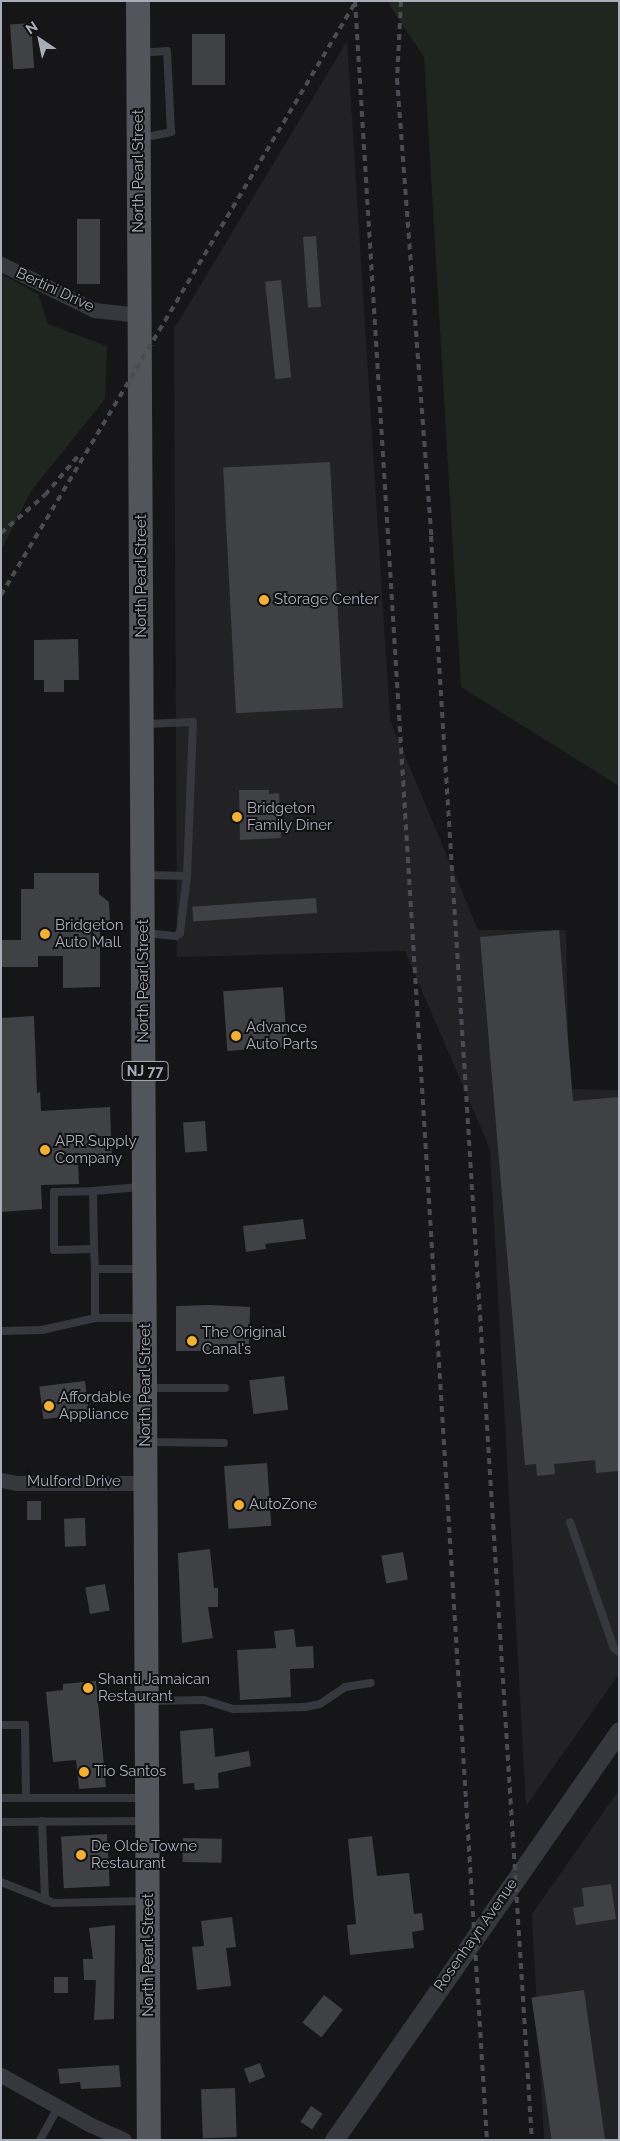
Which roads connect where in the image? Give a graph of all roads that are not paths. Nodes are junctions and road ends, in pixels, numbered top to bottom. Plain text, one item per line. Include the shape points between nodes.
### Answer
1 (138, 1) edge
2 (138, 53) junction
3 (139, 138) junction
4 (1, 264) edge
5 (140, 315) junction
6 (142, 724) junction
7 (144, 875) junction
8 (187, 876) junction
9 (144, 932) junction
10 (144, 1186) junction
11 (93, 1191) junction
12 (94, 1250) junction
13 (95, 1269) junction
14 (145, 1269) junction
15 (95, 1318) junction
16 (145, 1318) junction
17 (1, 1331) edge
18 (146, 1388) junction
19 (225, 1388) dead end
20 (146, 1442) junction
21 (224, 1443) dead end
22 (1, 1480) edge
23 (146, 1482) junction
24 (570, 1522) dead end
25 (619, 1652) edge
26 (371, 1683) dead end
27 (148, 1701) junction
28 (1, 1725) edge
29 (619, 1731) edge
30 (26, 1797) junction
31 (1, 1798) edge
32 (148, 1809) junction
33 (42, 1821) junction
34 (1, 1822) edge
35 (1, 1882) edge
36 (45, 1900) junction
37 (150, 1901) junction
38 (1, 2075) edge
39 (58, 2107) junction
40 (40, 2140) edge
41 (124, 2140) edge
42 (149, 2140) edge
43 (334, 2140) edge

1 - 2 main road, North Pearl Street / NJ 77
2 - 3 main road, North Pearl Street / NJ 77
2 - 3 lane via 167,51 172,132
3 - 5 main road, North Pearl Street / NJ 77
4 - 5 street, Bertini Drive via 94,310
5 - 6 main road, North Pearl Street / NJ 77
6 - 7 main road, North Pearl Street / NJ 77
6 - 8 lane via 193,722
7 - 8 lane
7 - 9 main road, North Pearl Street / NJ 77
8 - 9 lane via 180,933 176,936
9 - 10 main road, North Pearl Street / NJ 77
10 - 11 lane
10 - 14 main road, North Pearl Street / NJ 77
11 - 12 lane
11 - 12 lane via 54,1192 54,1250
12 - 13 lane
13 - 14 lane
13 - 15 lane
14 - 16 main road, North Pearl Street / NJ 77
15 - 16 lane
15 - 17 lane via 42,1330
16 - 18 main road, North Pearl Street / NJ 77
18 - 19 lane
18 - 20 main road, North Pearl Street / NJ 77
20 - 21 lane
20 - 23 main road, North Pearl Street / NJ 77
22 - 23 street, Mulford Drive via 17,1483
23 - 27 main road, North Pearl Street / NJ 77
24 - 25 lane via 614,1648
26 - 27 lane via 345,1687 320,1704 305,1707 234,1709 204,1700
27 - 32 main road, North Pearl Street / NJ 77
28 - 30 lane via 25,1725
29 - 43 street, Rosenhayn Avenue
30 - 31 lane
30 - 32 lane
32 - 33 lane
32 - 37 main road, North Pearl Street / NJ 77
33 - 34 lane
33 - 36 lane
35 - 36 lane
36 - 37 lane via 54,1903
37 - 42 main road, North Pearl Street / NJ 77
38 - 39 street
39 - 40 lane
39 - 41 street

